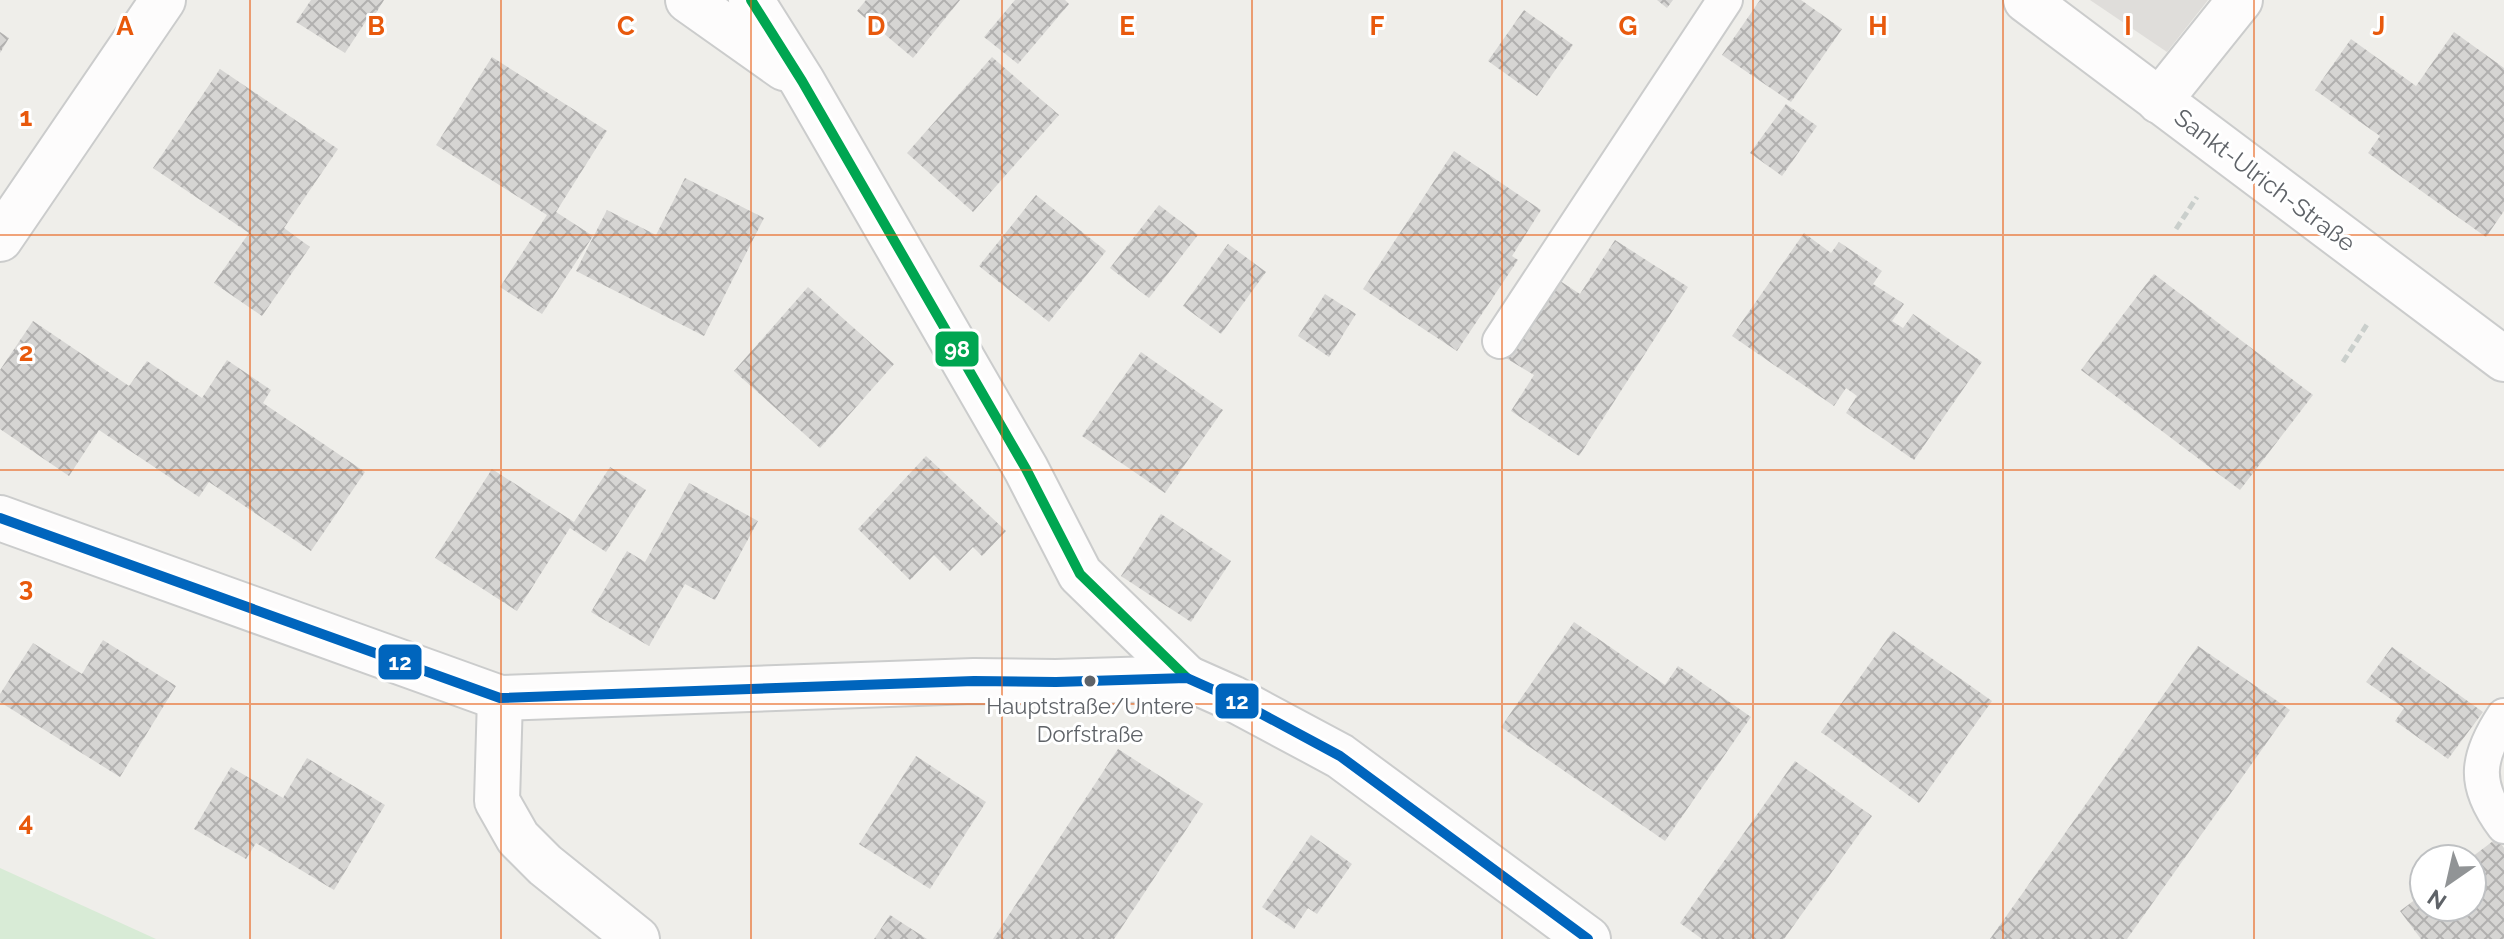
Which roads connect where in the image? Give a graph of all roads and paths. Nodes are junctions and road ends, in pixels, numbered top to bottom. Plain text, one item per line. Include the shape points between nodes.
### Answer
1 (163, 0) edge
2 (688, 0) edge
3 (751, 0) edge
4 (1725, 0) edge
5 (2026, 0) edge
6 (2240, 0) edge
7 (802, 81) junction
8 (2159, 101) junction
9 (0, 239) edge
10 (1500, 341) dead end
11 (2504, 359) edge
12 (0, 518) edge
13 (1187, 678) junction
14 (500, 698) junction
15 (2504, 716) edge
16 (2504, 826) edge
17 (637, 939) edge
18 (1588, 939) edge

1 - 9 street
2 - 7 street
3 - 7 street
4 - 10 lane
5 - 8 street, Sankt-Ulrich-Straße
6 - 8 street
7 - 13 street via 1026,469 1080,574
8 - 11 street, Sankt-Ulrich-Straße
12 - 14 street
13 - 14 street
13 - 18 street via 1340,756
14 - 17 street via 497,801 518,838
15 - 16 lane via 2487,741 2480,781

